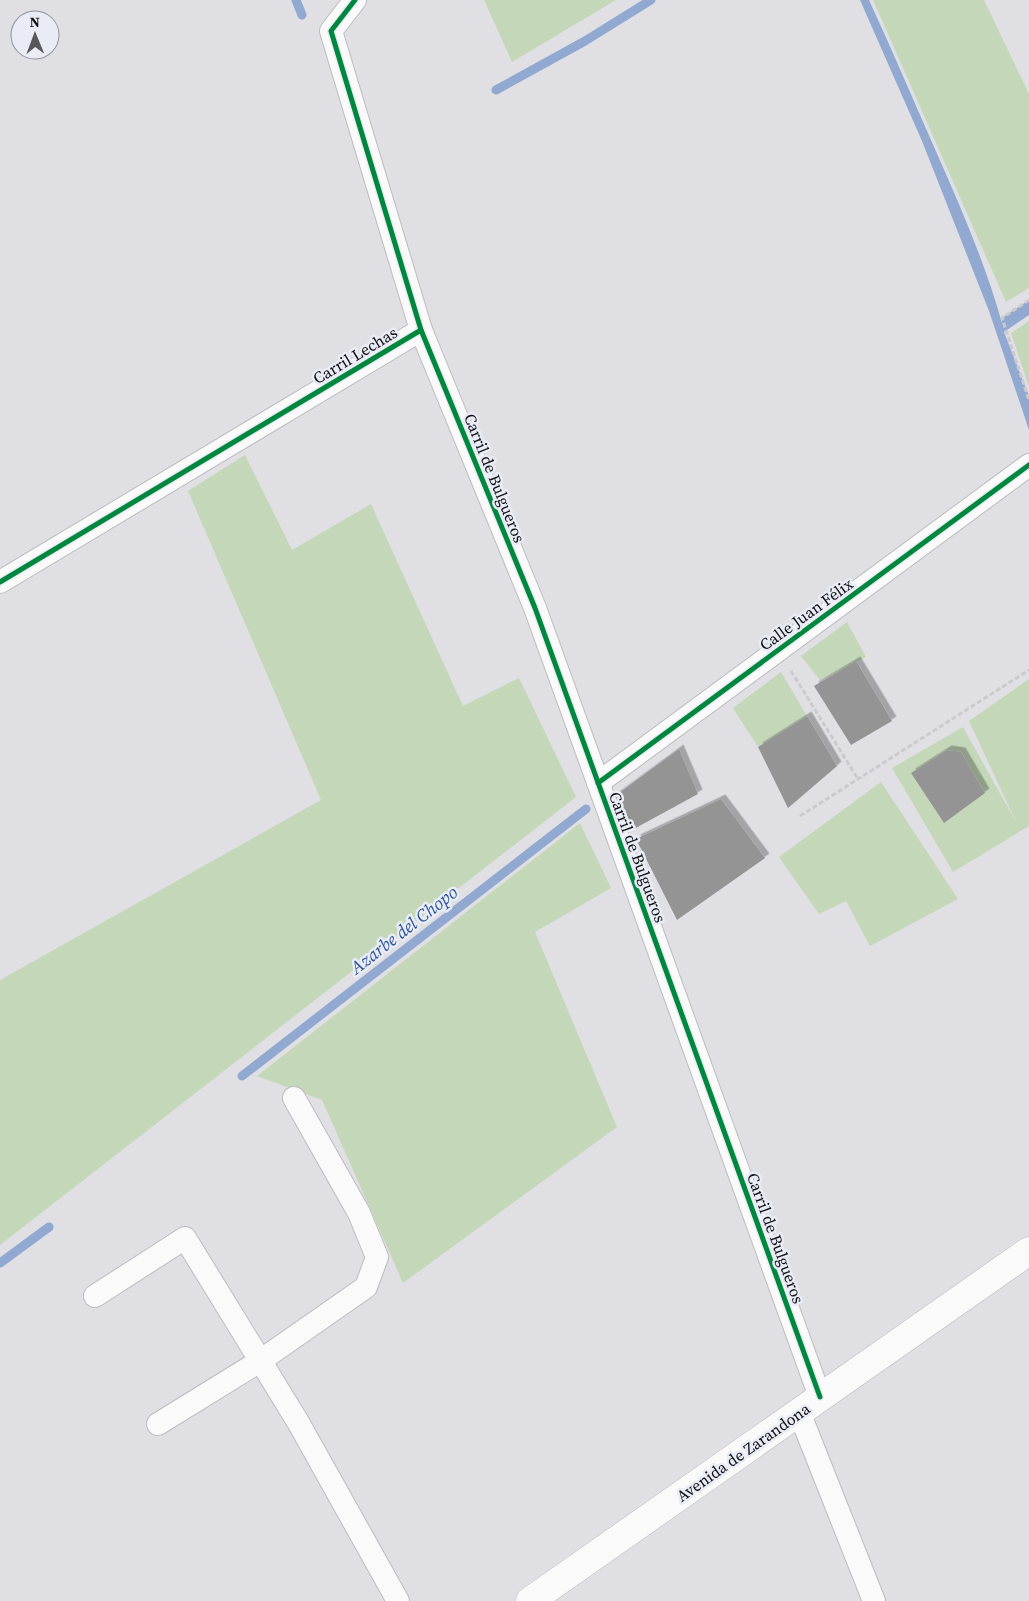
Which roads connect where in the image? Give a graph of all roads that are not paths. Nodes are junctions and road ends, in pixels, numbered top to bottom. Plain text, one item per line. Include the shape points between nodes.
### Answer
1 (355, 0) edge
2 (421, 330) junction
3 (1029, 465) edge
4 (0, 582) edge
5 (598, 783) junction
6 (294, 1098) dead end
7 (1029, 1251) edge
8 (95, 1296) dead end
9 (260, 1361) junction
10 (810, 1405) junction
11 (158, 1424) dead end
12 (398, 1601) edge
13 (530, 1601) edge
14 (874, 1601) edge

1 - 2 street, Carril Lechas via 330,31
2 - 4 street, Carril Lechas
2 - 5 street, Carril de Bulgueros via 535,608
3 - 5 street, Calle Juan Félix
5 - 10 street, Carril de Bulgueros
6 - 9 street via 359,1213 377,1257 366,1287
7 - 10 street, Avenida de Zarandona
8 - 9 street via 185,1238
9 - 11 street
9 - 12 street via 298,1422
10 - 13 street, Avenida de Zarandona
10 - 14 street, Carril de Bulgueros

